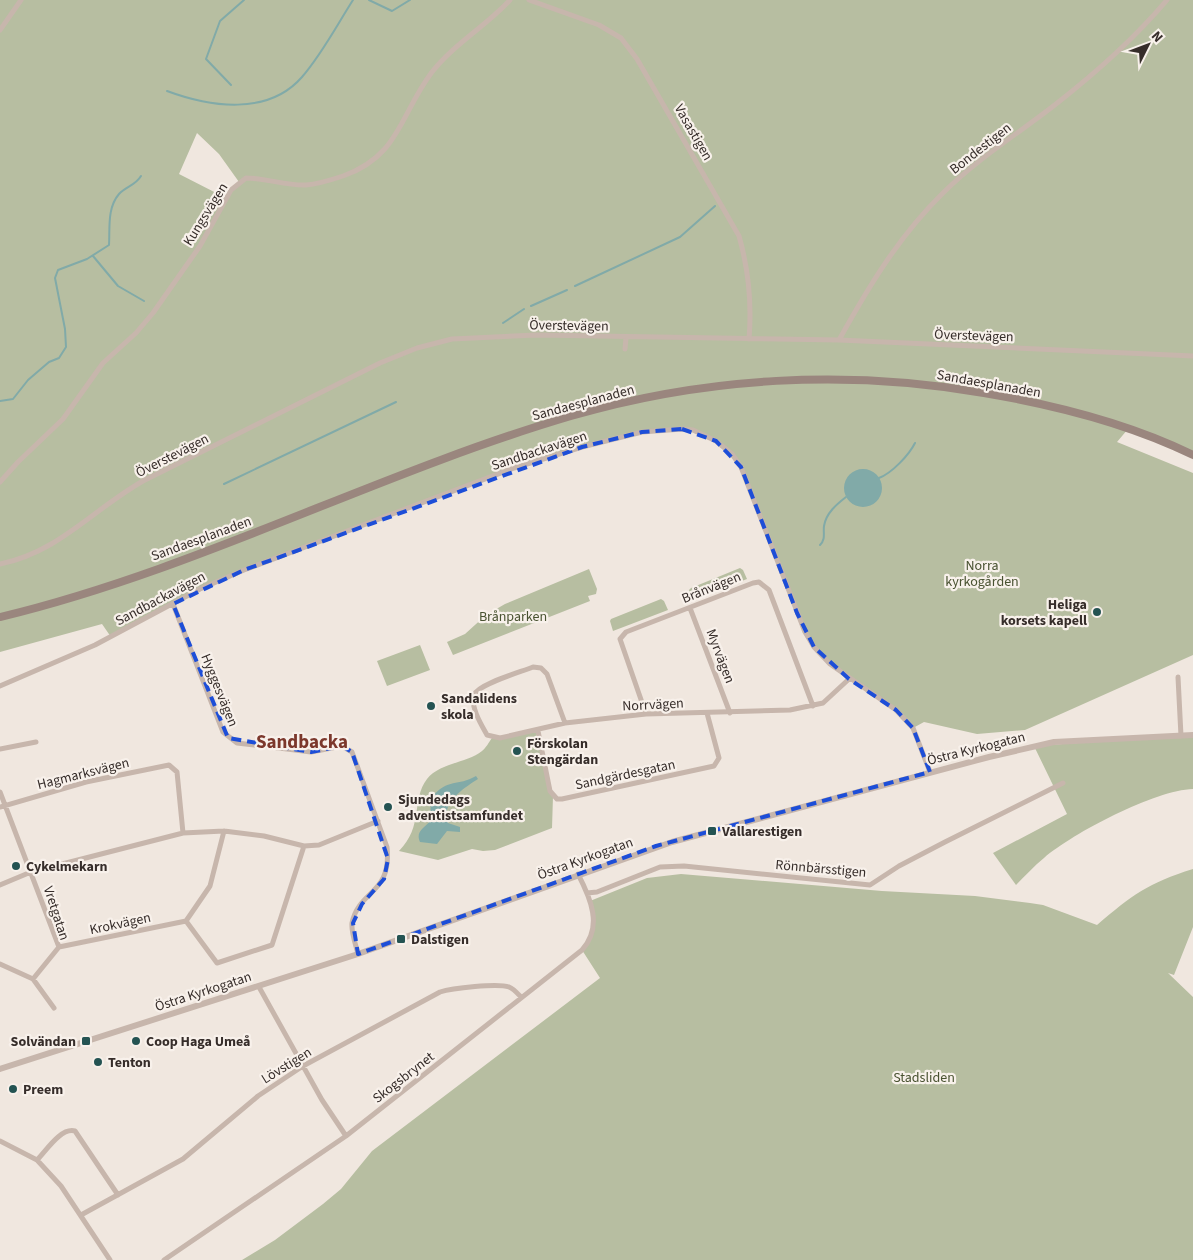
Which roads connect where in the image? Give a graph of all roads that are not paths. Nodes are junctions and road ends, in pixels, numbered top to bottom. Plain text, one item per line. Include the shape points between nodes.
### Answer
1 (21, 0) edge
2 (510, 0) edge
3 (529, 0) edge
4 (1167, 0) edge
5 (0, 30) edge
6 (626, 338) junction
7 (749, 339) junction
8 (839, 340) junction
9 (625, 349) dead end
10 (1193, 356) edge
11 (1193, 455) edge
12 (0, 482) edge
13 (0, 564) edge
14 (173, 604) junction
15 (690, 608) junction
16 (0, 617) edge
17 (1178, 677) dead end
18 (849, 679) junction
19 (0, 686) edge
20 (813, 706) junction
21 (707, 713) junction
22 (730, 713) junction
23 (646, 714) junction
24 (564, 723) junction
25 (538, 731) junction
26 (1182, 736) junction
27 (1193, 736) edge
28 (36, 742) dead end
29 (0, 749) edge
30 (930, 772) junction
31 (1063, 783) dead end
32 (0, 792) edge
33 (3, 806) edge
34 (378, 821) junction
35 (224, 831) junction
36 (183, 833) junction
37 (304, 846) junction
38 (31, 872) junction
39 (578, 874) junction
40 (0, 884) edge
41 (587, 893) junction
42 (186, 921) junction
43 (59, 947) junction
44 (358, 954) junction
45 (0, 964) edge
46 (33, 979) junction
47 (259, 986) junction
48 (521, 998) junction
49 (54, 1008) dead end
50 (303, 1066) junction
51 (0, 1069) edge
52 (346, 1136) junction
53 (0, 1141) edge
54 (37, 1160) junction
55 (118, 1195) junction
56 (81, 1216) junction
57 (110, 1260) edge
58 (164, 1260) edge

1 - 5 street
2 - 12 street, Kungsvägen via 434,70 422,84 393,139 368,164 357,171 318,183 292,185 246,178 235,186 200,246 153,313 103,363 63,419
3 - 7 street, Vasastigen via 599,25 621,38 637,59 739,236 748,264 751,300
4 - 8 street, Bondestigen via 1124,48 971,168 926,211 891,252
6 - 7 street, Överstevägen
6 - 9 street
6 - 13 street, Överstevägen via 486,336 452,339 417,348 380,363 143,481 43,551
7 - 8 street, Överstevägen
8 - 10 street, Överstevägen
11 - 16 main road, Sandaesplanaden via 1128,428 1077,413 952,387 835,378 770,380 704,388 626,402 562,419 171,563 85,593
14 - 18 street, Sandbackavägen via 220,579 514,468 600,442 642,432 682,428 704,434 732,454 741,467 805,632 825,658
14 - 19 street, Sandbackavägen via 95,645
14 - 34 street, Hyggesvägen via 228,738 236,742 311,752 342,746 348,748
15 - 20 street, Brånvägen via 753,583 765,585 770,590
15 - 22 street, Myrvägen
15 - 23 street, Brånvägen via 626,632 620,639
17 - 26 street
18 - 20 street, Norrvägen via 830,698
18 - 30 street, Sandbackavägen via 896,710 913,728
20 - 22 street, Norrvägen
21 - 22 street, Norrvägen
21 - 23 street, Norrvägen
21 - 25 street, Sandgärdesgatan via 718,758 714,766 562,799 557,799 550,792
23 - 24 street, Norrvägen
24 - 25 street, Norrvägen
24 - 25 street, Norrvägen via 547,674 540,668 533,667 481,688 474,695 473,701 487,736
26 - 27 street, Östra Kyrkogatan
26 - 30 street, Östra Kyrkogatan via 1054,742
28 - 29 street
30 - 39 street, Östra Kyrkogatan via 672,842
31 - 41 street, Rönnbärsstigen via 899,866 870,885 684,866 660,867
32 - 33 street, Vretgatan
33 - 36 street, Hagmarksvägen via 86,782 170,764 177,772
33 - 38 street, Vretgatan
34 - 37 street via 320,845
34 - 44 street, Hyggesvägen via 387,847 388,865 384,879 362,904 352,923
35 - 36 street
35 - 37 street
35 - 42 street via 210,886
36 - 38 street
37 - 42 street via 272,945 217,963
38 - 40 street
38 - 43 street, Vretgatan
39 - 41 street, Skogsbrynet
39 - 44 street, Östra Kyrkogatan
41 - 48 street, Skogsbrynet via 594,919 588,942
42 - 43 street, Krokvägen
43 - 46 street, Vretgatan
44 - 47 street, Östra Kyrkogatan
45 - 46 street
46 - 49 street
47 - 50 street
47 - 51 street, Östra Kyrkogatan
48 - 50 street, Lövstigen via 504,986 448,989
48 - 52 street, Skogsbrynet
50 - 52 street
50 - 55 street, Lövstigen via 258,1096 182,1159
52 - 58 street, Skogsbrynet
53 - 54 street
54 - 55 street via 64,1132 75,1132
54 - 56 street via 61,1186
55 - 56 street, Lövstigen
56 - 57 street

